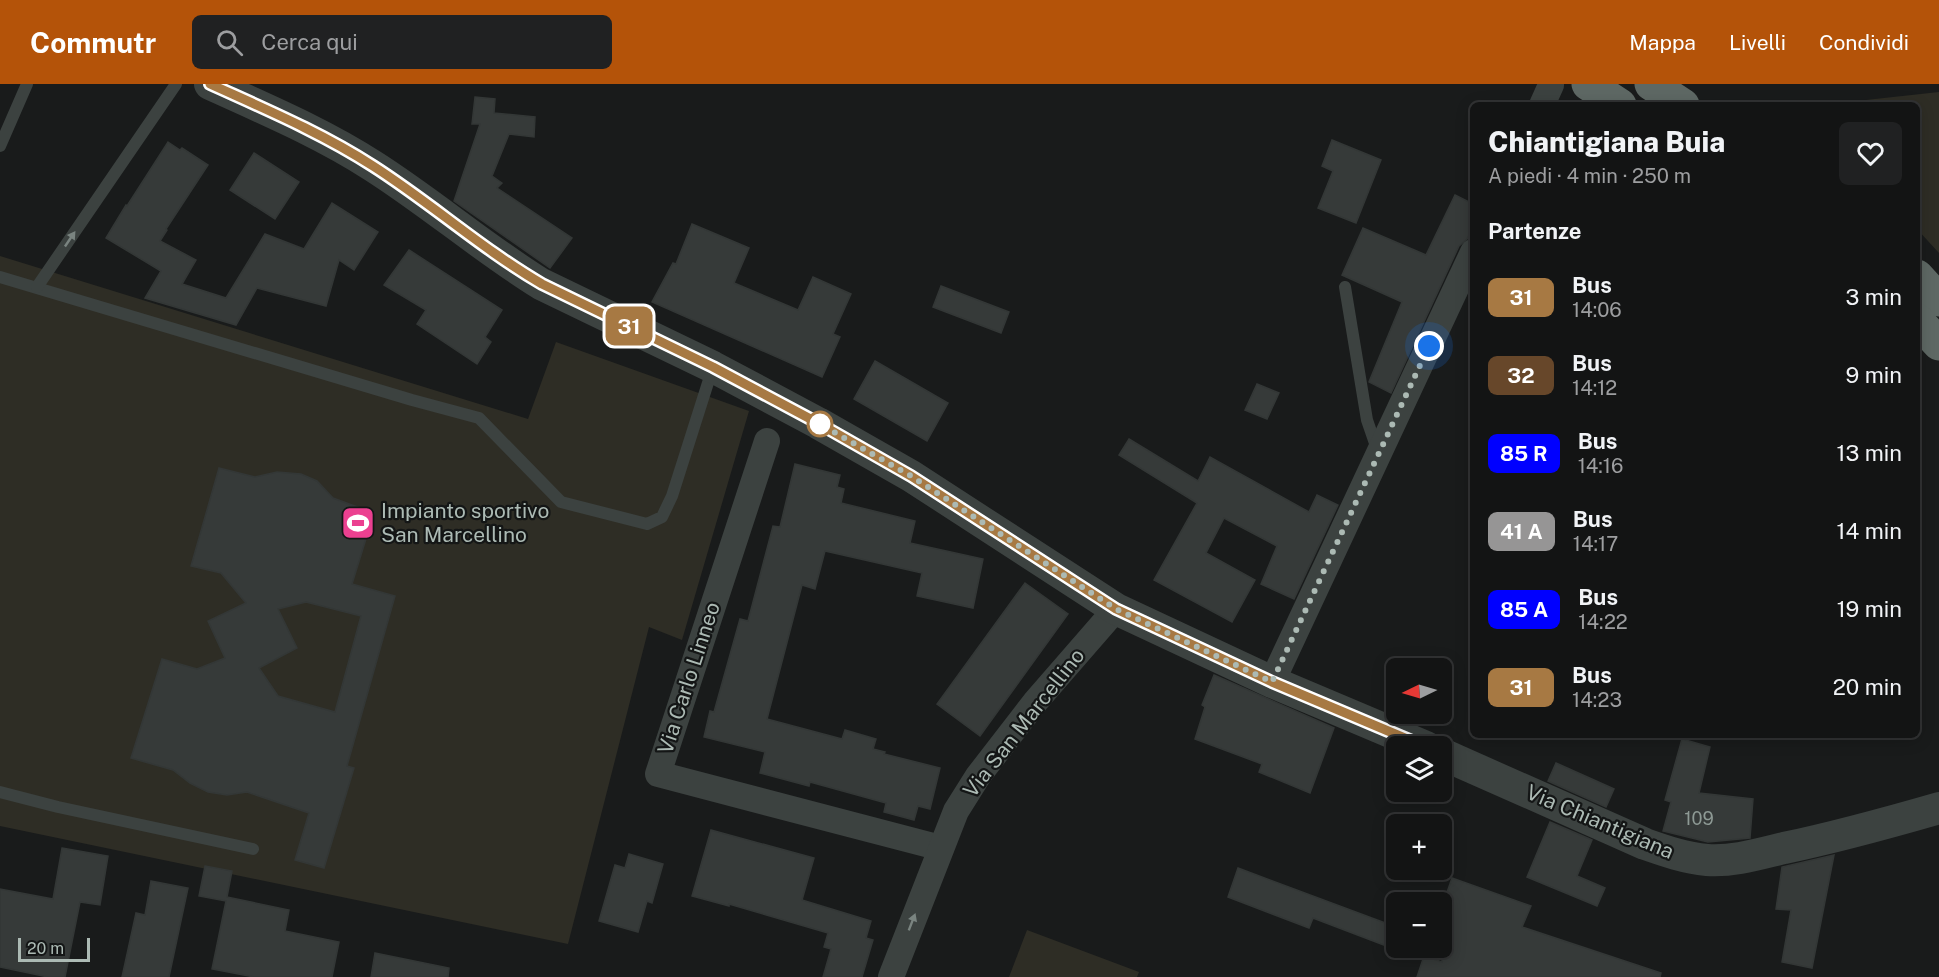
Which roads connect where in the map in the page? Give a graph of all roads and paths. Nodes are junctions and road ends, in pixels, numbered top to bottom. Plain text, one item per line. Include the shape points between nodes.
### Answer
1 (27, 84) edge
2 (176, 84) edge
3 (210, 84) edge
4 (1651, 84) edge
5 (1589, 85) edge
6 (1615, 102) edge
7 (1678, 102) edge
8 (0, 146) edge
9 (1470, 258) edge
10 (0, 277) edge
11 (1920, 279) edge
12 (37, 287) junction
13 (1345, 287) dead end
14 (1939, 300) edge
15 (1920, 323) edge
16 (1939, 344) edge
17 (713, 367) junction
18 (767, 441) dead end
19 (1379, 453) junction
20 (1116, 609) junction
21 (1272, 682) junction
22 (1400, 736) edge
23 (1452, 758) edge
24 (0, 792) edge
25 (1939, 808) edge
26 (941, 848) junction
27 (253, 849) dead end
28 (891, 977) edge

1 - 8 lane
12 -> 2 lane
3 - 17 street via 326,138 374,166 542,284
4 - 7 highway
5 - 6 highway
9 - 19 street
10 - 12 lane
11 - 14 highway
12 - 17 lane via 480,418 561,502 647,524 662,517 672,496
13 - 19 lane via 1367,420
15 - 16 highway
17 - 20 street via 911,476
18 - 26 street, Via Carlo Linneo via 658,774
19 - 21 street
20 - 21 street
20 - 26 street, Via San Marcellino via 1036,701 978,776 956,811
21 - 22 street
23 - 25 street, Via Chiantigiana via 1644,844 1679,856 1707,860 1796,846
24 - 27 lane
28 -> 26 street, Via San Marcellino

